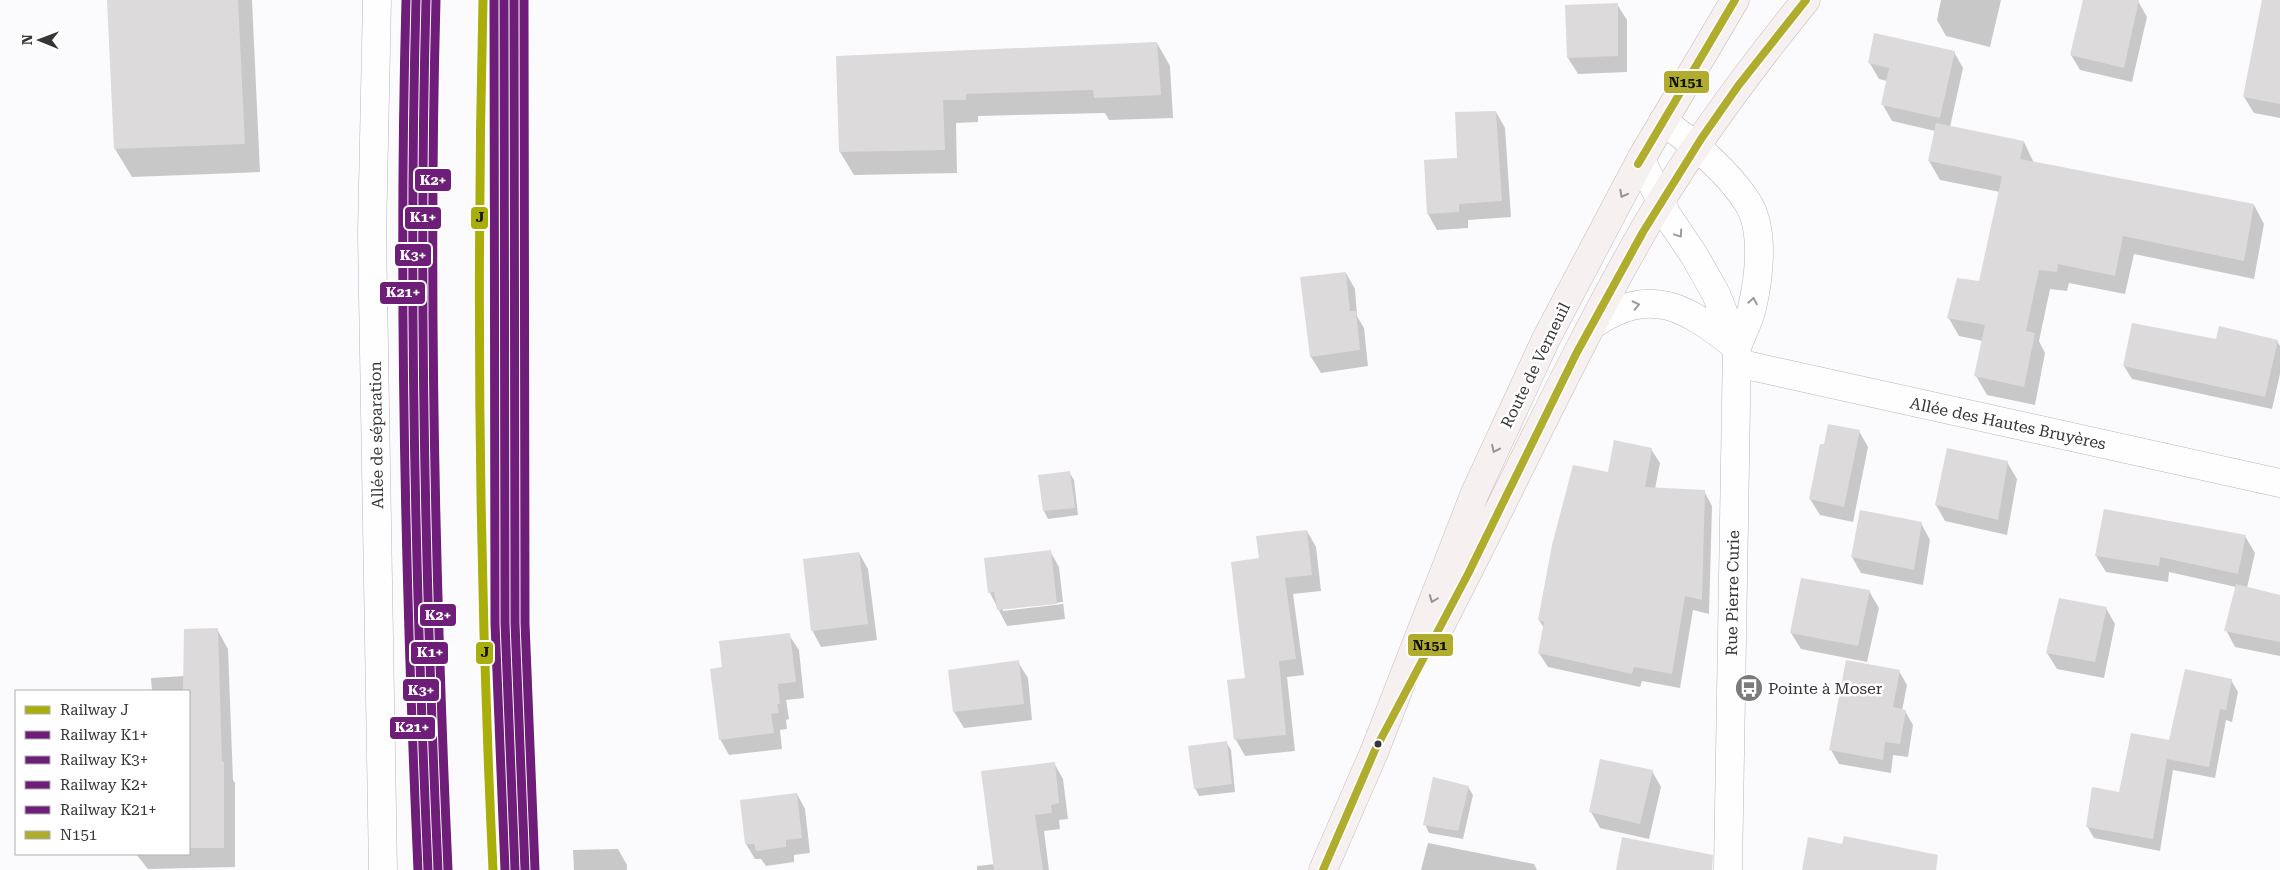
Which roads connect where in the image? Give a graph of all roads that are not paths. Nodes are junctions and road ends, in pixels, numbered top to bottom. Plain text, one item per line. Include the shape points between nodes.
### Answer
1 (378, 0) edge
2 (1734, 0) edge
3 (1806, 0) edge
4 (1663, 121) junction
5 (1696, 146) junction
6 (1641, 160) junction
7 (1660, 202) junction
8 (1592, 325) junction
9 (1737, 355) junction
10 (2280, 483) edge
11 (1375, 750) junction
12 (383, 870) edge
13 (1323, 870) edge
14 (1728, 870) edge

1 - 12 street, Allée de séparation via 372,234
2 - 4 main road, Route de Verneuil
3 - 5 main road, Route de Verneuil via 1738,86
4 - 5 street, Rue Pierre Curie
4 - 6 main road, Route de Verneuil
5 - 7 main road, Route de Verneuil
9 -> 5 street, Rue Pierre Curie via 1752,309 1758,275 1758,235 1748,204
6 - 7 street, Rue Pierre Curie
6 -> 11 main road, Route de Verneuil via 1546,339 1475,493
7 - 8 main road, Route de Verneuil
7 -> 9 street, Rue Pierre Curie via 1716,294
8 -> 9 street via 1616,310 1646,302 1677,307 1702,320
8 - 11 main road, Route de Verneuil via 1468,574
9 - 10 street, Allée des Hautes Bruyères
9 - 14 street, Rue Pierre Curie
11 - 13 main road, Route de Verneuil

